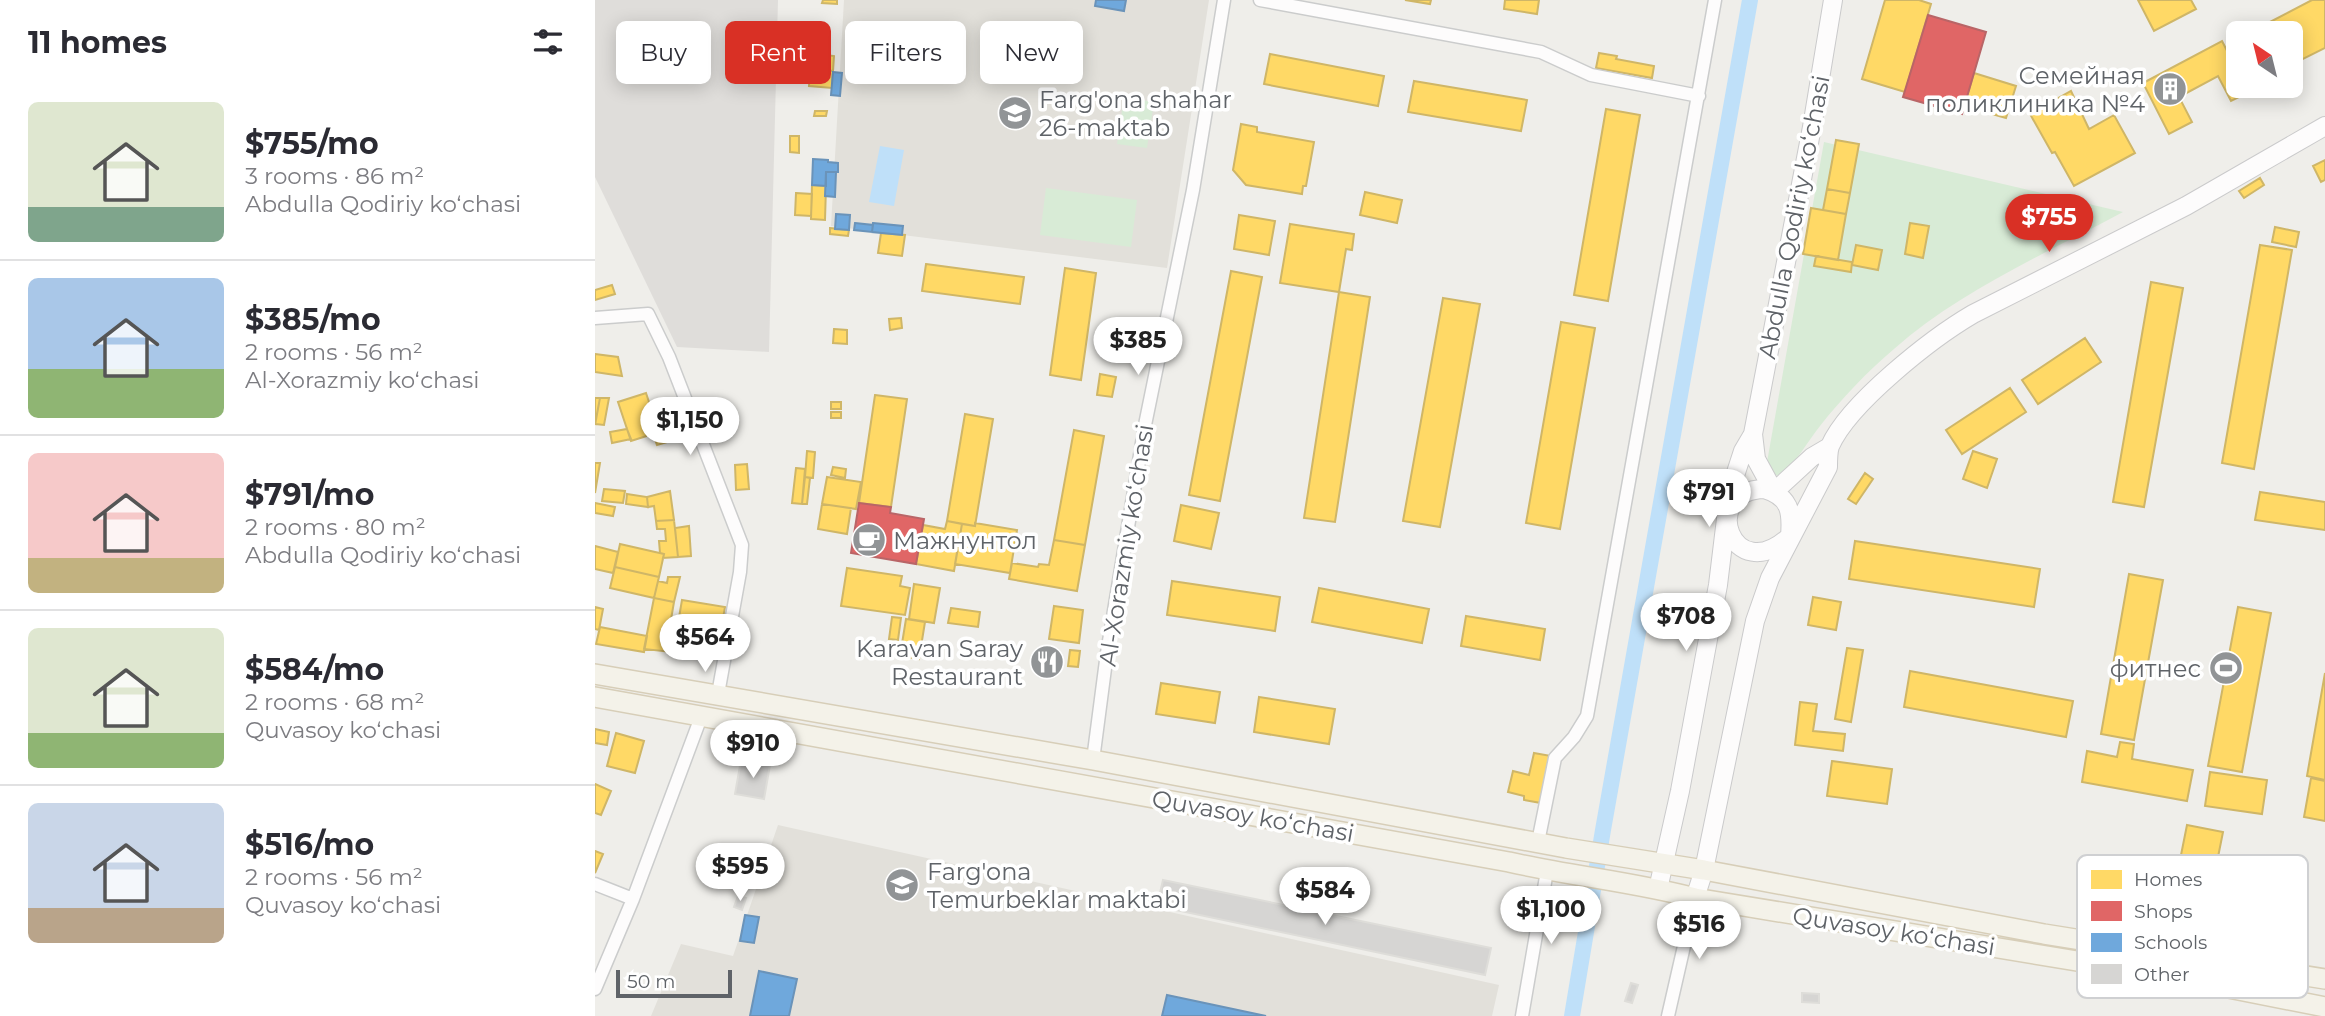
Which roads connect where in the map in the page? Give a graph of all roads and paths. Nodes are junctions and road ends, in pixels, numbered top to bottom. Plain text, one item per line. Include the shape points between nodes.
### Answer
1 (1224, 0) edge
2 (1260, 0) edge
3 (1715, 0) edge
4 (1833, 0) edge
5 (1699, 96) junction
6 (2325, 126) edge
7 (595, 318) edge
8 (1753, 434) junction
9 (1829, 447) junction
10 (1774, 492) junction
11 (1727, 521) junction
12 (1790, 536) junction
13 (595, 674) edge
14 (717, 694) junction
15 (595, 697) edge
16 (701, 716) junction
17 (1093, 760) junction
18 (1541, 842) junction
19 (1663, 863) junction
20 (1704, 870) junction
21 (1555, 872) junction
22 (595, 884) edge
23 (1658, 888) junction
24 (1695, 898) junction
25 (633, 899) junction
26 (2077, 939) edge
27 (2077, 961) edge
28 (595, 989) edge
29 (2279, 998) edge
30 (2325, 1007) edge
31 (1522, 1016) edge
32 (1668, 1016) edge

1 - 17 street, Al-Xorazmiy koʻchasi via 1193,190 1145,425
2 - 5 street via 1541,52 1591,75
3 - 5 street
4 - 8 street, Abdulla Qodiriy koʻchasi
5 - 18 street via 1587,716 1556,758
6 - 9 street via 2186,206 1948,329 1852,413
7 - 14 street via 648,314 742,545
8 - 10 street, Abdulla Qodiriy koʻchasi via 1756,459
8 - 11 street, Abdulla Qodiriy koʻchasi via 1729,494
9 - 10 street via 1811,457
9 - 12 street via 1828,467
10 - 11 street via 1753,489 1743,494 1734,500
10 - 12 street via 1788,507
11 - 12 street via 1733,541 1751,552 1772,551
11 - 19 street, Abdulla Qodiriy koʻchasi
12 - 20 street via 1755,621
13 - 14 main road, Quvasoy koʻchasi
14 - 17 main road, Quvasoy koʻchasi
15 - 16 main road, Quvasoy koʻchasi
16 - 21 main road, Quvasoy koʻchasi
16 - 25 street
17 - 18 main road, Quvasoy koʻchasi
18 - 19 main road, Quvasoy koʻchasi
19 - 20 main road, Quvasoy koʻchasi
19 - 23 street, Abdulla Qodiriy koʻchasi
20 - 24 street
20 - 26 main road, Quvasoy koʻchasi
21 - 23 main road, Quvasoy koʻchasi
21 - 31 street
22 - 25 street
23 - 24 main road, Quvasoy koʻchasi
24 - 27 main road, Quvasoy koʻchasi
24 - 32 street
25 - 28 street
29 - 30 main road, Quvasoy koʻchasi

